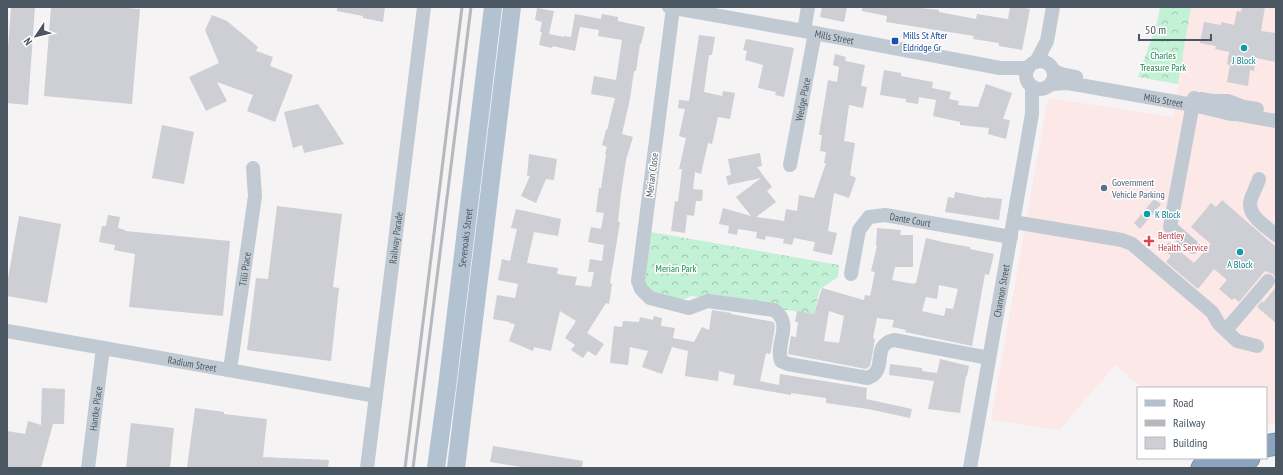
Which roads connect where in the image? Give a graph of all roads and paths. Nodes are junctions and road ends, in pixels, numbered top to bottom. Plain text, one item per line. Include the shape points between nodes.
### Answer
1 (424, 7) edge
2 (493, 7) edge
3 (512, 7) edge
4 (671, 7) edge
5 (808, 7) edge
6 (1053, 7) edge
7 (809, 32) junction
8 (1040, 76) junction
9 (1194, 102) junction
10 (1276, 113) edge
11 (1276, 121) edge
12 (790, 165) dead end
13 (253, 168) dead end
14 (1259, 179) dead end
15 (1014, 222) junction
16 (1276, 235) edge
17 (1011, 237) junction
18 (1193, 247) dead end
19 (851, 274) dead end
20 (1268, 281) dead end
21 (1226, 330) junction
22 (7, 331) edge
23 (453, 343) junction
24 (1257, 346) dead end
25 (104, 348) junction
26 (989, 358) junction
27 (230, 370) junction
28 (468, 377) junction
29 (447, 387) junction
30 (376, 396) junction
31 (1225, 459) edge
32 (1244, 459) edge
33 (88, 468) edge
34 (367, 468) edge
35 (436, 468) edge
36 (456, 468) edge
37 (970, 468) edge
38 (1202, 468) edge

1 - 30 street, Railway Parade
2 - 23 main road, Sevenoaks Street
3 - 28 main road, Sevenoaks Street
4 - 7 street, Mills Street
4 - 26 street, Merian Close via 638,281 641,289 650,298 690,308 708,301 774,310 781,315 784,322 779,354 782,361 788,364 868,378 874,376 878,370 882,347 887,341 894,340
5 - 7 street, Wedge Place
6 - 8 street, Channon Street
7 - 8 street, Mills Street
7 - 12 street, Wedge Place
8 - 9 street, Mills Street via 1061,74
8 - 15 street, Channon Street
9 - 10 street, Mills Street via 1228,101
9 - 11 street, Mills Street via 1230,114
9 - 18 street via 1170,227
13 - 27 street, Tilli Place via 255,196
14 - 16 street via 1250,203 1251,209 1254,216
15 - 17 street, Channon Street
15 - 21 street via 1122,240 1132,244 1212,312
17 - 19 street, Dante Court via 885,215 869,217 859,230
17 - 26 street, Channon Street
20 - 21 street
21 - 24 street via 1237,341
22 - 25 street, Radium Street
23 - 28 street
23 - 29 main road, Sevenoaks Street
25 - 27 street, Radium Street
25 - 33 street, Hantke Place
26 - 37 street, Channon Street
27 - 30 street, Radium Street
28 - 29 street via 459,377
28 - 36 main road, Sevenoaks Street
29 - 35 main road, Sevenoaks Street
30 - 34 street, Railway Parade
31 - 38 highway
32 - 38 highway

